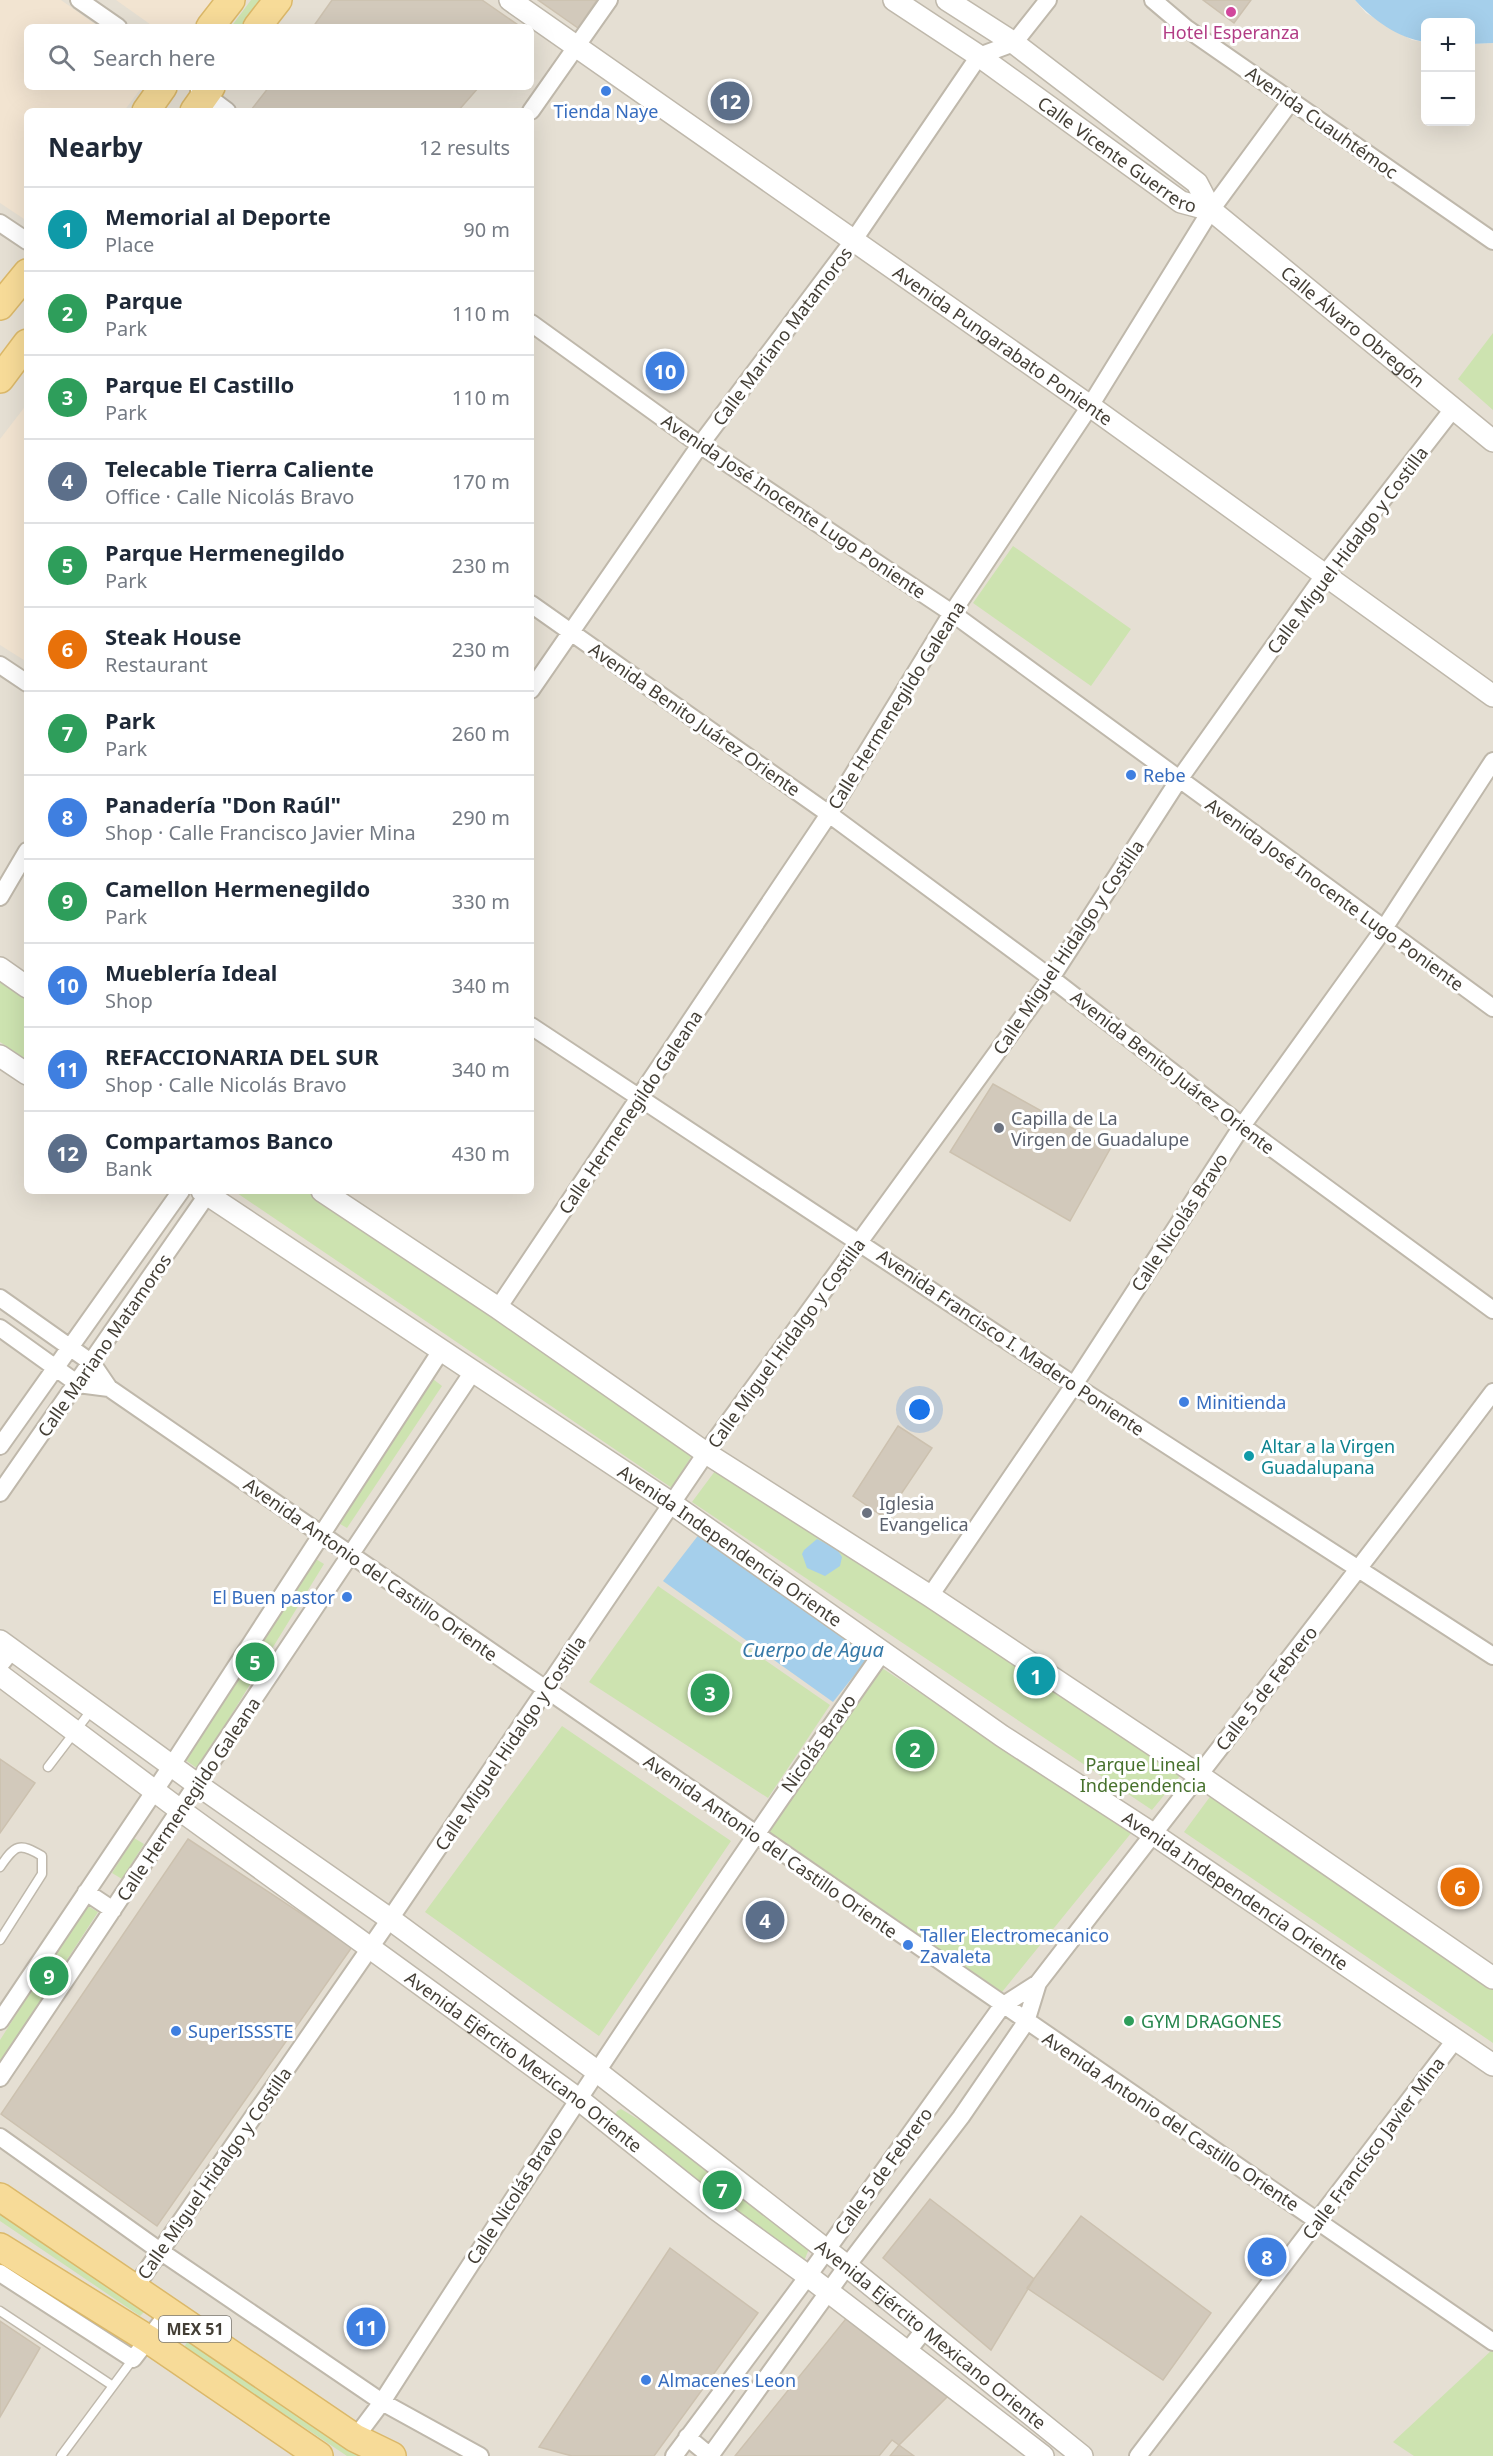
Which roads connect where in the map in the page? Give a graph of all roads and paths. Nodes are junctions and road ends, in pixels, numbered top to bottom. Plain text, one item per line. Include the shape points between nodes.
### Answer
1 (79, 0) edge
2 (231, 0) edge
3 (278, 0) edge
4 (510, 0) edge
5 (609, 0) edge
6 (894, 0) edge
7 (946, 0) edge
8 (1048, 0) edge
9 (1154, 0) edge
10 (114, 24) edge
11 (212, 24) edge
12 (259, 24) edge
13 (1014, 43) junction
14 (575, 45) junction
15 (979, 56) junction
16 (161, 90) edge
17 (201, 95) edge
18 (1290, 101) junction
19 (148, 108) edge
20 (223, 108) edge
21 (533, 108) edge
22 (1211, 210) junction
23 (0, 222) edge
24 (24, 239) edge
25 (853, 241) junction
26 (1493, 241) edge
27 (24, 277) edge
28 (0, 306) edge
29 (534, 325) edge
30 (24, 347) edge
31 (0, 379) edge
32 (1090, 405) junction
33 (1453, 409) junction
34 (1493, 441) edge
35 (700, 445) junction
36 (1325, 574) junction
37 (534, 606) edge
38 (952, 613) junction
39 (572, 633) junction
40 (0, 665) edge
41 (24, 681) edge
42 (534, 686) edge
43 (1493, 696) edge
44 (1493, 761) edge
45 (1179, 780) junction
46 (829, 814) junction
47 (24, 856) edge
48 (0, 897) edge
49 (1383, 930) junction
50 (0, 968) edge
51 (1051, 978) junction
52 (24, 985) edge
53 (1493, 1008) edge
54 (534, 1028) edge
55 (0, 1056) edge
56 (24, 1072) edge
57 (640, 1099) junction
58 (1242, 1126) junction
59 (179, 1194) edge
60 (204, 1194) edge
61 (207, 1194) edge
62 (327, 1194) edge
63 (861, 1242) junction
64 (0, 1298) edge
65 (498, 1308) junction
66 (1493, 1310) edge
67 (0, 1328) edge
68 (71, 1348) junction
69 (442, 1348) junction
70 (92, 1363) junction
71 (57, 1369) junction
72 (474, 1370) junction
73 (78, 1384) junction
74 (1074, 1385) junction
75 (108, 1388) junction
76 (1493, 1392) edge
77 (0, 1446) edge
78 (706, 1454) junction
79 (0, 1493) edge
80 (671, 1503) junction
81 (321, 1535) junction
82 (351, 1556) junction
83 (1359, 1571) junction
84 (930, 1596) junction
85 (4, 1652) edge
86 (882, 1653) junction
87 (1493, 1656) edge
88 (0, 1675) edge
89 (546, 1690) junction
90 (93, 1708) junction
91 (75, 1731) junction
92 (172, 1765) junction
93 (48, 1767) dead end
94 (1197, 1774) junction
95 (198, 1785) junction
96 (154, 1790) junction
97 (180, 1810) junction
98 (754, 1834) junction
99 (1153, 1834) junction
100 (0, 1867) edge
101 (86, 1892) junction
102 (113, 1910) junction
103 (390, 1919) junction
104 (0, 1940) edge
105 (370, 1948) junction
106 (1493, 1978) edge
107 (1038, 1983) junction
108 (1002, 2006) junction
109 (0, 2021) edge
110 (1026, 2022) junction
111 (1455, 2040) junction
112 (1493, 2065) edge
113 (595, 2070) junction
114 (0, 2078) edge
115 (577, 2097) junction
116 (0, 2137) edge
117 (0, 2197) edge
118 (1316, 2221) junction
119 (0, 2247) edge
120 (826, 2250) junction
121 (160, 2251) junction
122 (847, 2266) junction
123 (0, 2273) edge
124 (808, 2276) junction
125 (134, 2289) junction
126 (829, 2292) junction
127 (0, 2311) edge
128 (169, 2312) junction
129 (925, 2329) junction
130 (1493, 2342) edge
131 (140, 2349) junction
132 (907, 2352) junction
133 (113, 2386) junction
134 (381, 2402) junction
135 (355, 2438) junction
136 (687, 2438) junction
137 (61, 2456) edge
138 (319, 2456) edge
139 (393, 2456) edge
140 (480, 2456) edge
141 (674, 2456) edge
142 (710, 2456) edge
143 (1043, 2456) edge
144 (1082, 2456) edge
145 (1138, 2456) edge

1 - 10 street
2 - 11 main road
3 - 12 main road
4 - 14 street, Avenida Pungarabato Poniente
5 - 14 street
6 - 15 street, Calle Vicente Guerrero
7 - 13 street, Calle Vicente Guerrero
8 - 13 street
9 - 18 street, Avenida Cuauhtémoc via 1186,28
13 - 15 street
13 - 22 street, Calle Vicente Guerrero via 1197,183
14 - 21 street
14 - 25 street, Avenida Pungarabato Poniente
15 - 22 street, Calle Vicente Guerrero via 1181,202
15 - 25 street, Calle Mariano Matamoros
16 - 19 main road
17 - 20 street
18 - 22 street, Calle Hermenegildo Galeana
18 - 26 street, Avenida Cuauhtémoc
22 - 32 street, Calle Hermenegildo Galeana
22 - 33 street, Calle Álvaro Obregón
23 - 24 street
25 - 32 street, Avenida Pungarabato Poniente
25 - 35 street, Calle Mariano Matamoros
27 - 28 main road
29 - 35 street, Avenida José Inocente Lugo Poniente
30 - 31 main road
32 - 36 street, Avenida Pungarabato Poniente
32 - 38 street, Calle Hermenegildo Galeana
33 - 34 street, Calle Álvaro Obregón
33 - 36 street, Calle Miguel Hidalgo y Costilla
35 - 38 street, Avenida José Inocente Lugo Poniente
35 - 39 street, Calle Mariano Matamoros
36 - 43 street, Avenida Pungarabato Poniente
36 - 45 street, Calle Miguel Hidalgo y Costilla
37 - 39 street, Avenida Benito Juárez Oriente
38 - 45 street, Avenida José Inocente Lugo Poniente
38 - 46 street, Calle Hermenegildo Galeana
39 - 42 street, Calle Mariano Matamoros
39 - 46 street, Avenida Benito Juárez Oriente
40 - 41 street
44 - 49 street, Calle Nicolás Bravo
45 - 49 street, Avenida José Inocente Lugo Poniente
45 - 51 street, Calle Miguel Hidalgo y Costilla
46 - 51 street, Avenida Benito Juárez Oriente
46 - 57 street, Calle Hermenegildo Galeana
47 - 48 street
49 - 53 street, Avenida José Inocente Lugo Poniente
49 - 58 street, Calle Nicolás Bravo
50 - 52 street
51 - 58 street, Avenida Benito Juárez Oriente
51 - 63 street, Calle Miguel Hidalgo y Costilla
54 - 57 street, Avenida Francisco I. Madero Poniente
55 - 56 street
57 - 63 street, Avenida Francisco I. Madero Poniente
57 - 65 street, Calle Hermenegildo Galeana
58 - 66 street, Avenida Benito Juárez Oriente
58 - 74 street, Calle Nicolás Bravo
59 - 68 street, Calle Mariano Matamoros
60 - 70 street, Calle Mariano Matamoros
61 - 69 street, Avenida Independencia Oriente
62 - 65 street
63 - 74 street, Avenida Francisco I. Madero Poniente
63 - 78 street, Calle Miguel Hidalgo y Costilla
64 - 68 street, Avenida Antonio del Castillo Oriente
65 - 78 street
67 - 71 street, Avenida Antonio del Castillo Oriente
68 - 70 street, Avenida Antonio del Castillo Oriente
68 - 71 street, Calle Mariano Matamoros
69 - 72 street, Avenida Independencia Oriente
69 - 81 street, Calle Hermenegildo Galeana
70 - 73 street, Calle Mariano Matamoros
70 - 75 street, Avenida Antonio del Castillo Oriente
71 - 73 street, Avenida Antonio del Castillo Oriente
71 - 77 street, Calle Mariano Matamoros
72 - 80 street, Avenida Independencia Oriente
72 - 82 street, Calle Hermenegildo Galeana
73 - 75 street, Avenida Antonio del Castillo Oriente
73 - 79 street, Calle Mariano Matamoros
74 - 83 street, Avenida Francisco I. Madero Poniente
74 - 84 street, Calle Nicolás Bravo
75 - 81 street, Avenida Antonio del Castillo Oriente
76 - 83 street, Calle 5 de Febrero
78 - 80 street, Calle Miguel Hidalgo y Costilla
78 - 84 street
80 - 86 street, Avenida Independencia Oriente
80 - 89 street, Calle Miguel Hidalgo y Costilla
81 - 82 street, Avenida Antonio del Castillo Oriente
81 - 92 street, Calle Hermenegildo Galeana
82 - 89 street, Avenida Antonio del Castillo Oriente
82 - 95 street, Calle Hermenegildo Galeana
83 - 87 street, Avenida Francisco I. Madero Poniente
83 - 94 street, Calle 5 de Febrero
84 - 94 street
85 - 90 street, Avenida Ejército Mexicano Oriente
86 - 98 street, Nicolás Bravo
86 - 99 street, Avenida Independencia Oriente
88 - 91 street, Avenida Ejército Mexicano Oriente
89 - 98 street, Avenida Antonio del Castillo Oriente
89 - 103 street, Calle Miguel Hidalgo y Costilla
90 - 91 lane
90 - 92 street, Avenida Ejército Mexicano Oriente
91 - 93 lane
91 - 96 street, Avenida Ejército Mexicano Oriente
92 - 95 street, Avenida Ejército Mexicano Oriente
92 - 96 street, Calle Hermenegildo Galeana
94 - 99 street, Calle 5 de Febrero
94 - 106 street
95 - 97 street, Calle Hermenegildo Galeana
95 - 103 street, Avenida Ejército Mexicano Oriente
96 - 97 street, Avenida Ejército Mexicano Oriente
96 - 101 street, Calle Hermenegildo Galeana
97 - 102 street, Calle Hermenegildo Galeana
97 - 105 street, Avenida Ejército Mexicano Oriente
98 - 108 street, Avenida Antonio del Castillo Oriente
98 - 113 street, Calle Nicolás Bravo
99 - 107 street, Calle 5 de Febrero
99 - 111 street, Avenida Independencia Oriente
100 - 104 lane via 17,1847 26,1846 42,1856 44,1863 42,1874
101 - 102 street
101 - 109 street, Calle Hermenegildo Galeana
102 - 114 street, Calle Hermenegildo Galeana
103 - 105 street, Calle Miguel Hidalgo y Costilla
103 - 113 street, Avenida Ejército Mexicano Oriente
105 - 115 street, Avenida Ejército Mexicano Oriente
105 - 121 street, Calle Miguel Hidalgo y Costilla
107 - 108 street, Calle 5 de Febrero
107 - 110 street, Calle 5 de Febrero
108 - 110 street, Avenida Antonio del Castillo Oriente
108 - 120 street, Calle 5 de Febrero
110 - 118 street, Avenida Antonio del Castillo Oriente
110 - 122 street, Calle 5 de Febrero via 961,2117
111 - 112 street, Avenida Independencia Oriente
111 - 118 street, Calle Francisco Javier Mina
113 - 115 street, Calle Nicolás Bravo
113 - 120 street, Avenida Ejército Mexicano Oriente
115 - 124 street, Avenida Ejército Mexicano Oriente via 716,2209
115 - 134 street, Calle Nicolás Bravo
116 - 121 street
117 - 125 main road, MEX 51
118 - 130 street, Avenida Antonio del Castillo Oriente
118 - 145 street, Calle Francisco Javier Mina
119 - 131 main road, MEX 51
120 - 122 street, Avenida Ejército Mexicano Oriente
120 - 124 street, Calle 5 de Febrero
121 - 125 street, Calle Miguel Hidalgo y Costilla
121 - 134 street
122 - 126 street, Calle 5 de Febrero
122 - 129 street, Avenida Ejército Mexicano Oriente
123 - 131 street
124 - 126 street, Avenida Ejército Mexicano Oriente
124 - 136 street, Calle 5 de Febrero
125 - 128 main road, MEX 51
126 - 132 street, Avenida Ejército Mexicano Oriente
126 - 142 street, Calle 5 de Febrero
127 - 133 lane
128 - 131 street
128 - 135 main road, MEX 51
129 - 132 street
129 - 144 street, Avenida Ejército Mexicano Oriente
131 - 133 lane
131 - 138 main road, MEX 51
132 - 143 street, Avenida Ejército Mexicano Oriente
133 - 137 lane
134 - 135 street, Calle Nicolás Bravo
134 - 140 street
135 - 139 main road, MEX 51
136 - 141 street, Calle 5 de Febrero
136 - 142 street

